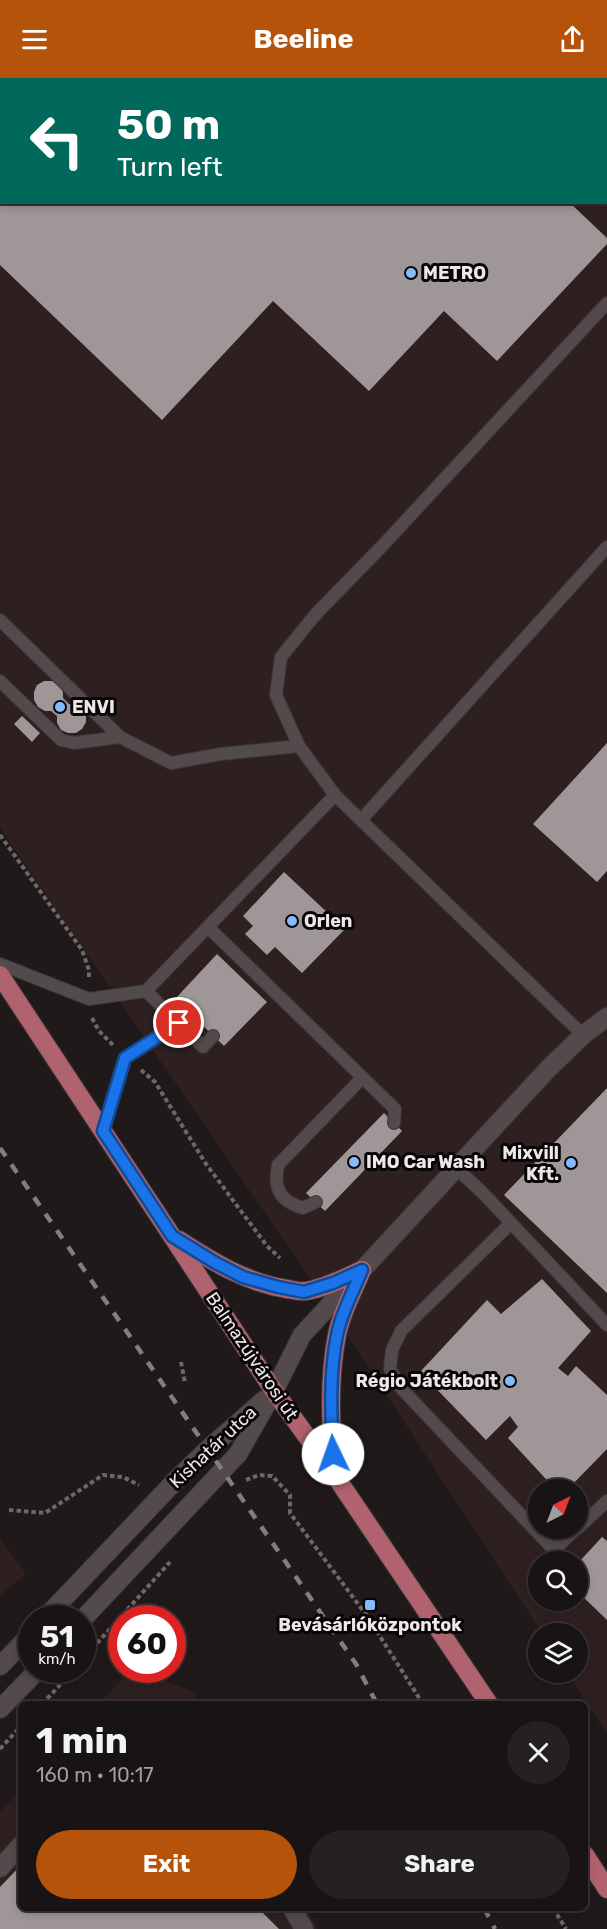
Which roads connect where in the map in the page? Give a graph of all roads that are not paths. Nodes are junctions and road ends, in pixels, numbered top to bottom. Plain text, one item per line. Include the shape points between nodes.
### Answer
1 (607, 303) edge
2 (607, 547) edge
3 (0, 620) edge
4 (0, 681) edge
5 (120, 737) junction
6 (299, 746) junction
7 (335, 795) junction
8 (361, 820) junction
9 (208, 927) junction
10 (0, 964) edge
11 (0, 975) edge
12 (147, 992) junction
13 (189, 1013) dead end
14 (607, 1017) edge
15 (179, 1023) junction
16 (583, 1035) junction
17 (213, 1036) dead end
18 (362, 1078) junction
19 (394, 1123) dead end
20 (103, 1131) junction
21 (455, 1167) junction
22 (316, 1202) dead end
23 (511, 1223) junction
24 (172, 1236) junction
25 (362, 1270) junction
26 (607, 1325) edge
27 (274, 1391) junction
28 (334, 1474) junction
29 (607, 1501) edge
30 (588, 1518) edge
31 (568, 1539) edge
32 (549, 1551) edge
33 (558, 1551) edge
34 (57, 1605) edge
35 (96, 1605) edge
36 (18, 1647) edge
37 (0, 1666) edge
38 (25, 1683) edge
39 (487, 1701) edge
40 (0, 1709) edge
41 (18, 1848) edge
42 (588, 1859) edge
43 (0, 1868) edge
44 (607, 1889) edge
45 (294, 1911) edge
46 (304, 1929) edge

1 - 6 lane via 280,657 276,694
2 - 8 lane
3 - 5 lane
4 - 5 lane via 62,740 74,743
5 - 6 lane via 171,763
6 - 7 lane
7 - 8 lane
7 - 9 lane
8 - 16 lane
9 - 12 lane
9 - 18 lane via 236,964
10 - 12 lane via 89,999
11 - 20 main road, Balmazújvárosi út
12 - 15 lane
13 - 15 lane
14 - 16 street
15 - 17 lane via 203,1047
15 - 20 lane via 125,1058
16 - 21 street
18 - 19 lane via 395,1109
18 - 22 lane via 278,1165 275,1179 279,1193 290,1204 303,1208
20 - 24 main road, Balmazújvárosi út
21 - 23 lane
21 - 25 street
23 - 26 lane
23 - 32 lane via 401,1331 392,1350 390,1369 400,1387
24 - 25 main road via 243,1277 304,1292
24 - 27 main road, Balmazújvárosi út
25 - 27 street via 302,1335
25 - 28 main road via 337,1332 331,1416
27 - 28 main road, Balmazújvárosi út
27 - 34 street, Kishatár utca via 183,1474
27 - 35 street, Kishatár utca via 238,1454
28 - 39 main road, Balmazújvárosi út
29 - 30 lane
31 - 33 lane
36 - 37 street
38 - 40 street
41 - 43 street
42 - 44 main road
45 - 46 street

